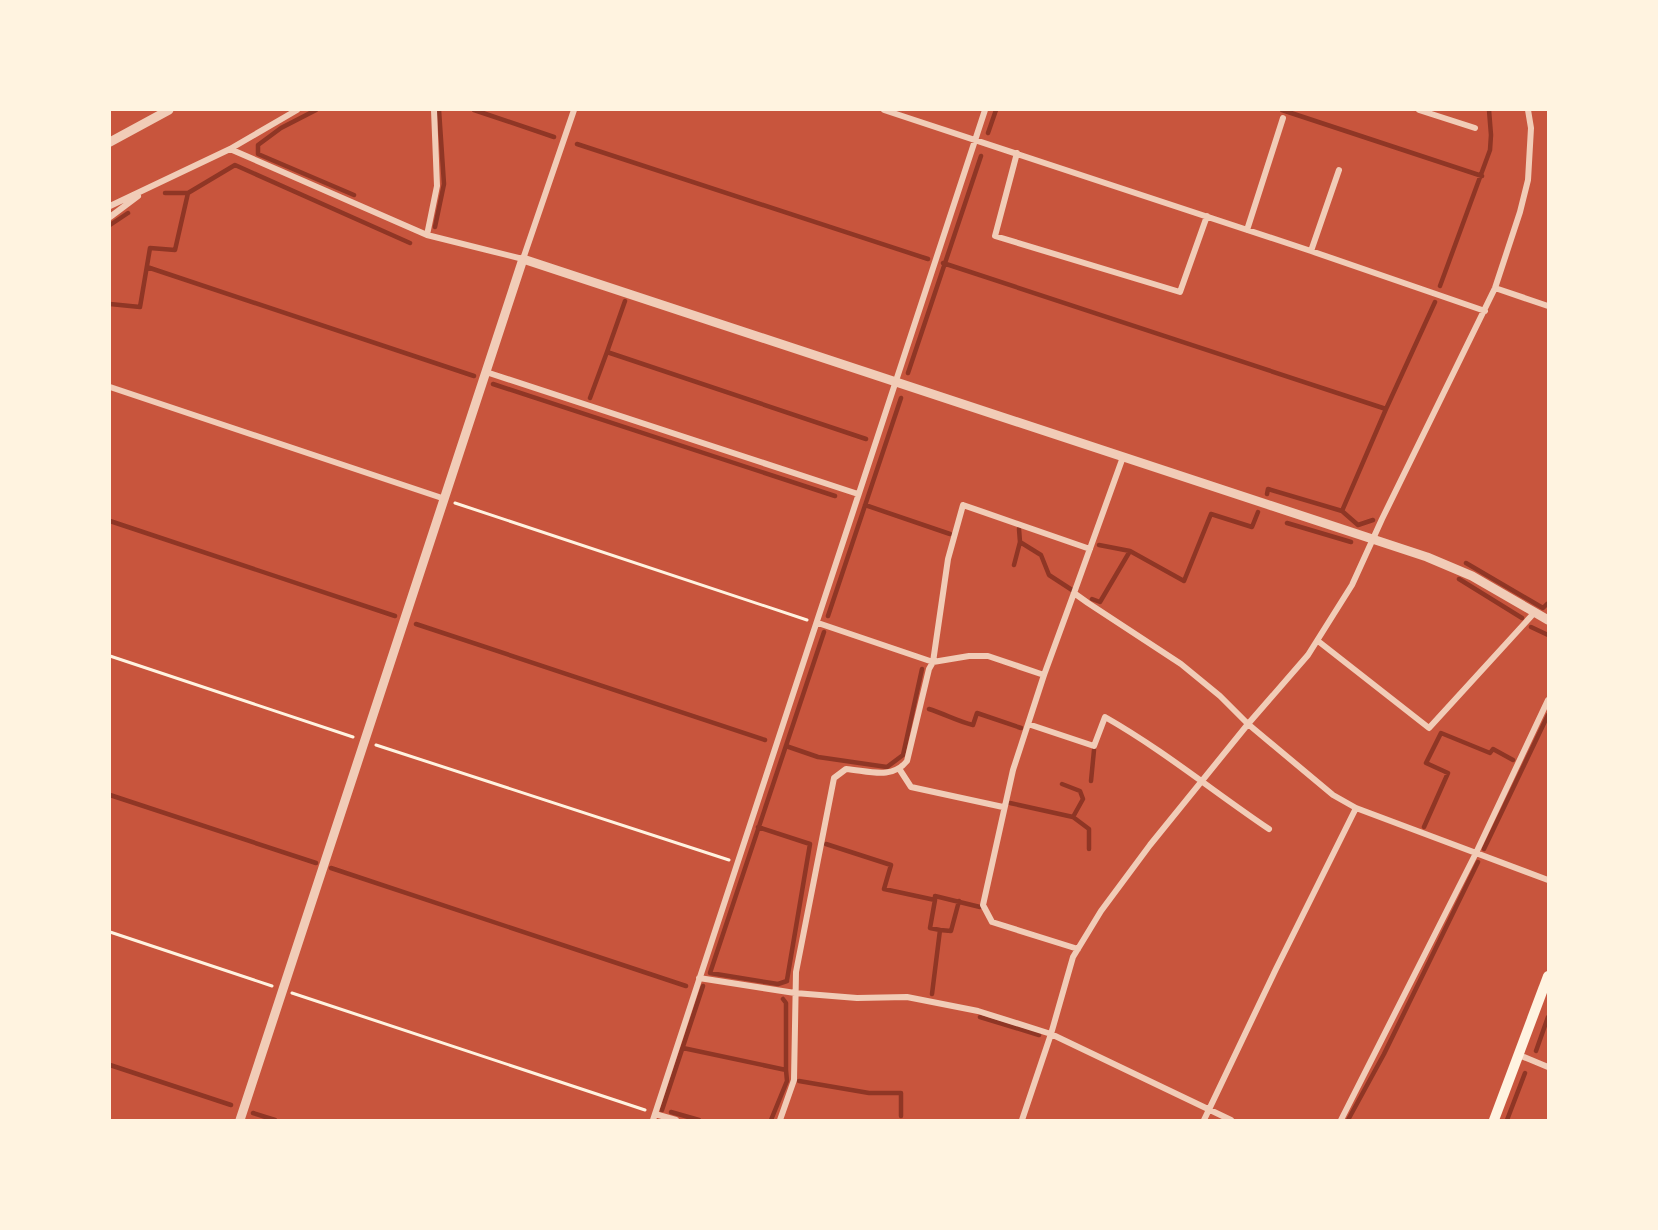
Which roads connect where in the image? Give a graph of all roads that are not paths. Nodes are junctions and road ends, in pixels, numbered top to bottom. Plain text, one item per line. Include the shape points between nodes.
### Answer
1 (169, 110) edge
2 (297, 110) edge
3 (434, 110) edge
4 (574, 110) edge
5 (884, 110) edge
6 (985, 110) edge
7 (1419, 110) edge
8 (1528, 110) edge
9 (1283, 118) dead end
10 (1474, 128) dead end
11 (975, 140) junction
12 (110, 142) edge
13 (230, 149) junction
14 (1017, 153) junction
15 (1339, 170) dead end
16 (151, 187) junction
17 (110, 206) edge
18 (1207, 216) junction
19 (110, 217) edge
20 (1247, 230) junction
21 (427, 235) junction
22 (1311, 250) junction
23 (524, 259) junction
24 (1495, 288) junction
25 (1548, 306) edge
26 (1485, 311) junction
27 (486, 372) junction
28 (896, 382) junction
29 (110, 387) edge
30 (1123, 457) junction
31 (858, 494) junction
32 (444, 499) junction
33 (1372, 540) junction
34 (1090, 549) junction
35 (1074, 593) junction
36 (1535, 612) junction
37 (1548, 620) edge
38 (818, 623) junction
39 (1318, 641) junction
40 (933, 662) junction
41 (1044, 675) junction
42 (1548, 700) edge
43 (1028, 724) junction
44 (1248, 724) junction
45 (900, 770) junction
46 (1201, 782) junction
47 (1003, 807) junction
48 (1356, 808) junction
49 (1269, 829) dead end
50 (1476, 853) junction
51 (1548, 880) edge
52 (1078, 949) junction
53 (1548, 976) edge
54 (699, 978) junction
55 (795, 993) junction
56 (1051, 1034) junction
57 (1519, 1055) junction
58 (1548, 1067) edge
59 (1210, 1110) junction
60 (654, 1117) edge
61 (240, 1120) edge
62 (676, 1120) edge
63 (780, 1120) edge
64 (1022, 1120) edge
65 (1204, 1120) edge
66 (1231, 1120) edge
67 (1341, 1120) edge
68 (1494, 1120) edge

1 - 12 street
2 - 13 street
3 - 21 street via 437,186
4 - 23 street
5 - 11 street
6 - 11 street
7 - 10 street
8 - 24 street via 1528,180
9 - 20 street
11 - 14 street
11 - 28 street
13 - 16 street
13 - 21 street
14 - 18 street
14 - 18 street via 995,236 1180,292
15 - 22 street
16 - 17 street
16 - 19 street
18 - 20 street
20 - 22 street
21 - 23 street
22 - 26 street
23 - 27 street
23 - 28 street
24 - 25 street
24 - 26 street
26 - 33 street
27 - 31 street
27 - 32 street
28 - 30 street
28 - 31 street
29 - 32 street
30 - 33 street
30 - 34 street
31 - 38 street
32 - 61 street
33 - 36 street via 1472,576
33 - 39 street via 1352,585
34 - 35 street
34 - 40 street via 963,505 948,559
35 - 41 street
35 - 44 street via 1181,664
36 - 37 street
36 - 39 street via 1430,728
38 - 40 street
38 - 54 street
39 - 44 street
40 - 41 street via 988,656
40 - 45 street via 908,760
41 - 43 street
42 - 50 street
43 - 46 street via 1094,746 1105,717 1143,738
43 - 47 street
44 - 46 street
44 - 48 street via 1333,795
45 - 47 street via 911,787
45 - 55 street via 891,773 846,769 834,778
46 - 49 street
46 - 52 street via 1108,902
47 - 52 street via 983,905 992,922
48 - 50 street
48 - 59 street
50 - 51 street
50 - 67 street
52 - 56 street
53 - 57 main road
54 - 55 street
54 - 60 street
55 - 56 street via 908,997 978,1011
55 - 63 street via 794,1080
56 - 59 street
56 - 64 street
57 - 58 street
57 - 68 main road
59 - 65 street
59 - 66 street
60 - 62 street

